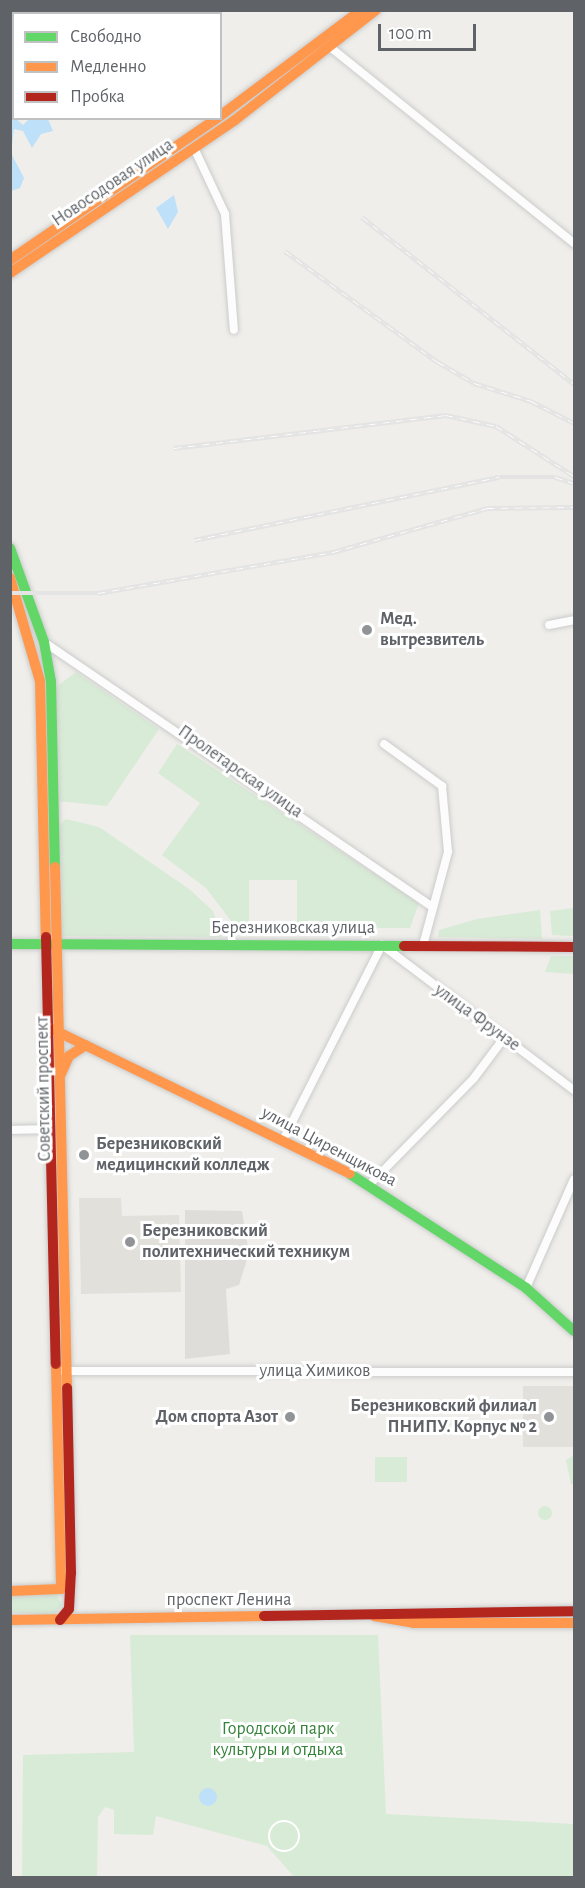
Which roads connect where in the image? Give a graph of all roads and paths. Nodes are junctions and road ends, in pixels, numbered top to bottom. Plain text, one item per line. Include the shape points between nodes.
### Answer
1 (361, 10) edge
2 (376, 10) edge
3 (330, 47) junction
4 (222, 115) edge
5 (215, 120) edge
6 (194, 148) junction
7 (574, 243) edge
8 (10, 260) edge
9 (10, 273) edge
10 (234, 330) dead end
11 (10, 548) edge
12 (10, 578) edge
13 (574, 620) edge
14 (549, 625) dead end
15 (30, 635) junction
16 (44, 642) junction
17 (384, 744) dead end
18 (433, 907) junction
19 (10, 944) edge
20 (52, 944) junction
21 (382, 945) junction
22 (423, 945) junction
23 (574, 947) edge
24 (48, 1027) junction
25 (60, 1033) junction
26 (504, 1038) junction
27 (86, 1045) junction
28 (60, 1074) junction
29 (574, 1090) edge
30 (50, 1129) junction
31 (10, 1130) edge
32 (283, 1140) junction
33 (574, 1179) edge
34 (370, 1184) junction
35 (526, 1288) junction
36 (574, 1331) edge
37 (61, 1371) junction
38 (574, 1372) edge
39 (61, 1588) junction
40 (10, 1591) edge
41 (71, 1602) junction
42 (574, 1611) edge
43 (372, 1616) junction
44 (85, 1617) junction
45 (10, 1620) edge
46 (60, 1620) junction
47 (574, 1623) edge

1 - 4 main road, Новосодовая улица
2 - 3 main road, Новосодовая улица
3 - 6 main road, Новосодовая улица
3 - 7 street
5 - 8 main road, Новосодовая улица
6 - 9 main road, Новосодовая улица
6 - 10 street via 225,214
11 - 16 main road, Советский проспект
12 - 15 main road, Советский проспект
13 - 14 street
15 - 16 main road
15 - 20 main road, Советский проспект via 40,681
16 - 18 street, Пролетарская улица
16 - 20 main road, Советский проспект via 51,681
17 - 18 street via 442,786 448,852
18 - 22 street
19 - 20 main road, Березниковская улица
20 - 21 main road, Березниковская улица
20 - 24 main road, Советский проспект
20 - 25 main road, Советский проспект
21 - 22 main road, Березниковская улица
21 - 26 street, улица Фрунзе
21 - 32 street
22 - 23 main road, Березниковская улица
24 - 25 main road, улица Циренщикова
24 - 30 main road, Советский проспект
25 - 27 main road, улица Циренщикова
25 - 28 main road, Советский проспект
26 - 29 street, улица Фрунзе
26 - 34 street via 474,1078
27 - 28 main road via 69,1056
27 - 32 main road, улица Циренщикова
28 - 37 main road, Советский проспект
30 - 31 street
30 - 37 main road, Советский проспект
32 - 34 main road, улица Циренщикова
33 - 35 street
34 - 35 main road, улица Циренщикова
35 - 36 main road, улица Циренщикова
37 - 38 street, улица Химиков
37 - 39 main road, Советский проспект
37 - 41 main road, Советский проспект
39 - 40 main road
39 - 41 main road
41 - 44 main road
41 - 46 main road
42 - 43 main road, проспект Ленина via 413,1611
43 - 44 main road, проспект Ленина
43 - 47 main road, проспект Ленина via 413,1623
44 - 46 main road, проспект Ленина
45 - 46 main road, проспект Ленина

